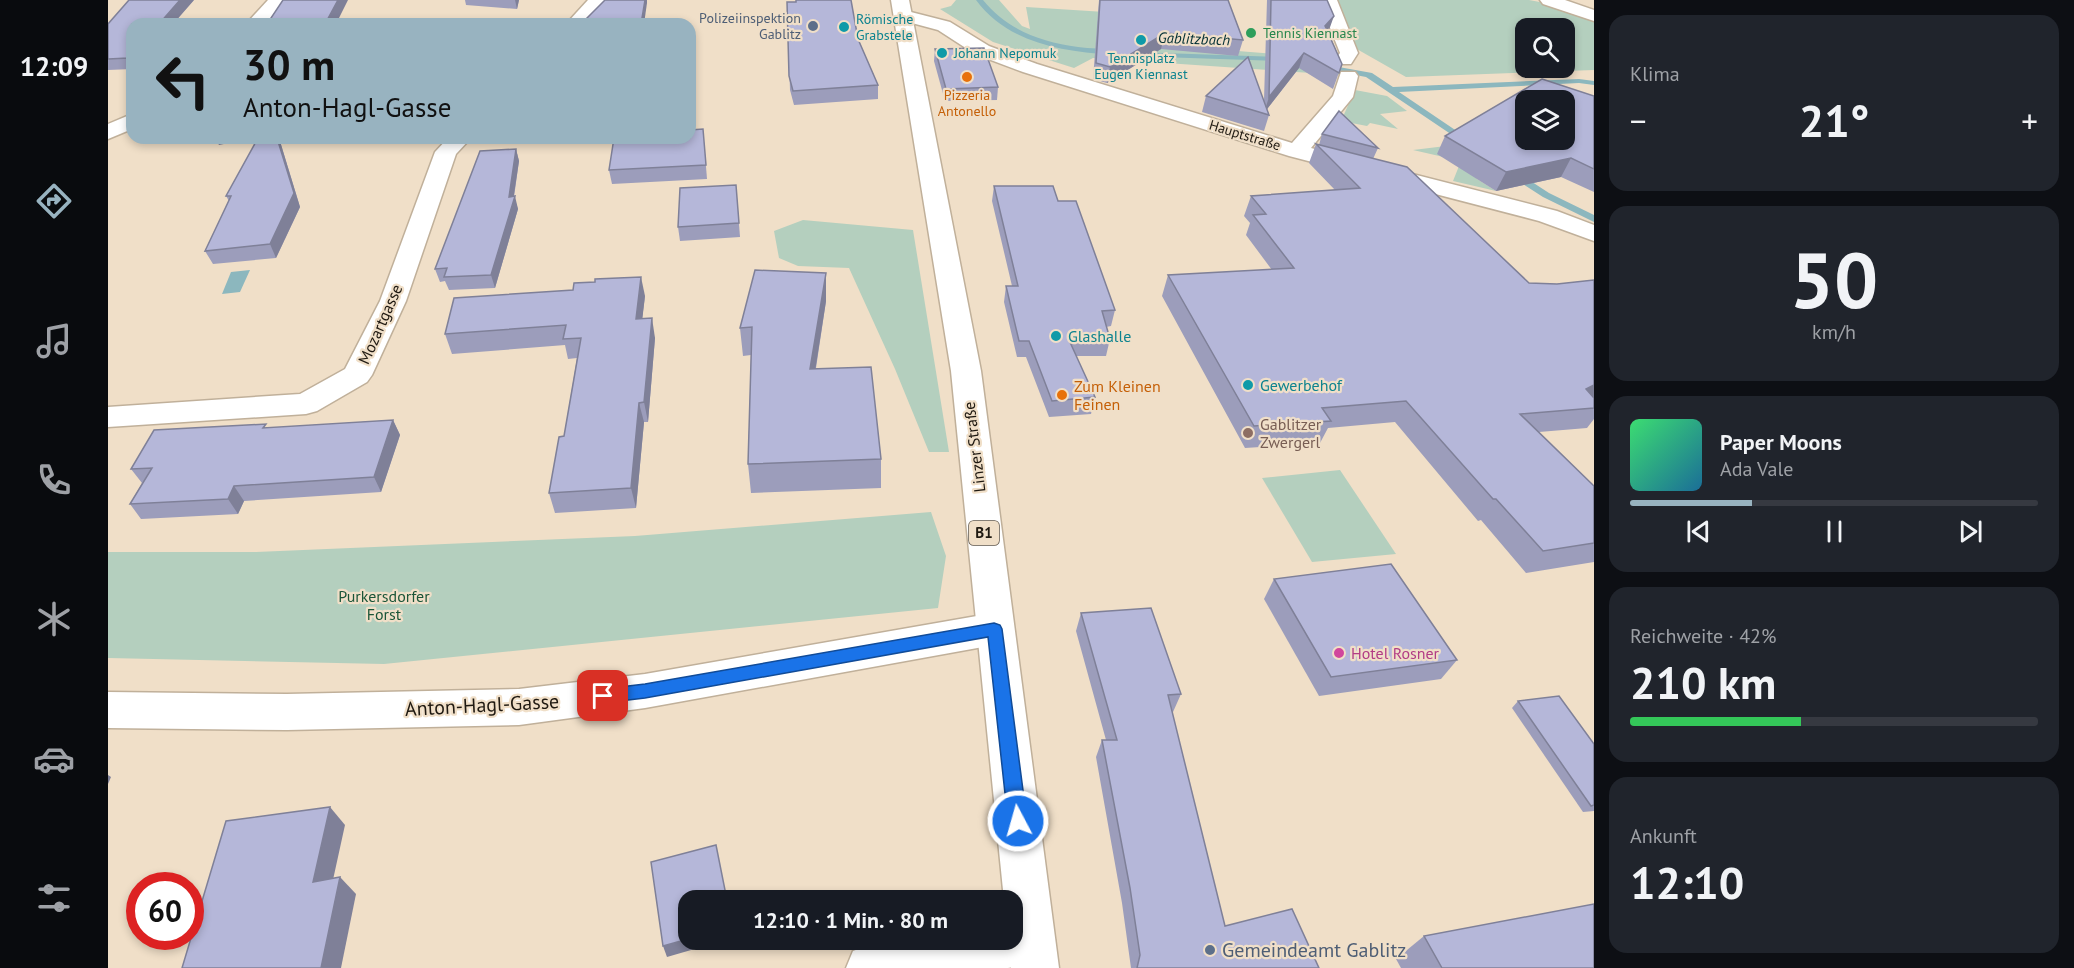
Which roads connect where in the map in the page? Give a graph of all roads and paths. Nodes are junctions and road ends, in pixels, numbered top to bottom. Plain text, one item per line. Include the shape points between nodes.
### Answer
1 (278, 0) edge
2 (597, 0) edge
3 (1328, 0) edge
4 (1549, 0) edge
5 (902, 8) edge
6 (1594, 16) edge
7 (261, 18) edge
8 (580, 18) edge
9 (126, 123) edge
10 (108, 133) edge
11 (454, 144) edge
12 (1297, 151) junction
13 (1594, 234) edge
14 (108, 417) edge
15 (994, 629) junction
16 (108, 710) edge
17 (1033, 954) edge
18 (870, 968) edge

1 - 7 street
2 - 8 street
3 - 12 street via 1349,53 1343,97
4 - 6 street
5 - 12 street, Hauptstraße via 945,26 1000,58
5 - 15 street, Linzer Straße / B1 via 966,371
9 - 10 street
11 - 14 street, Mozartgasse via 446,152 393,301 357,375 306,404
12 - 13 street, Hauptstraße via 1548,216
15 - 16 street, Anton-Hagl-Gasse via 645,691 519,706 287,712
15 - 17 street, Linzer Straße / B1
17 - 18 street

